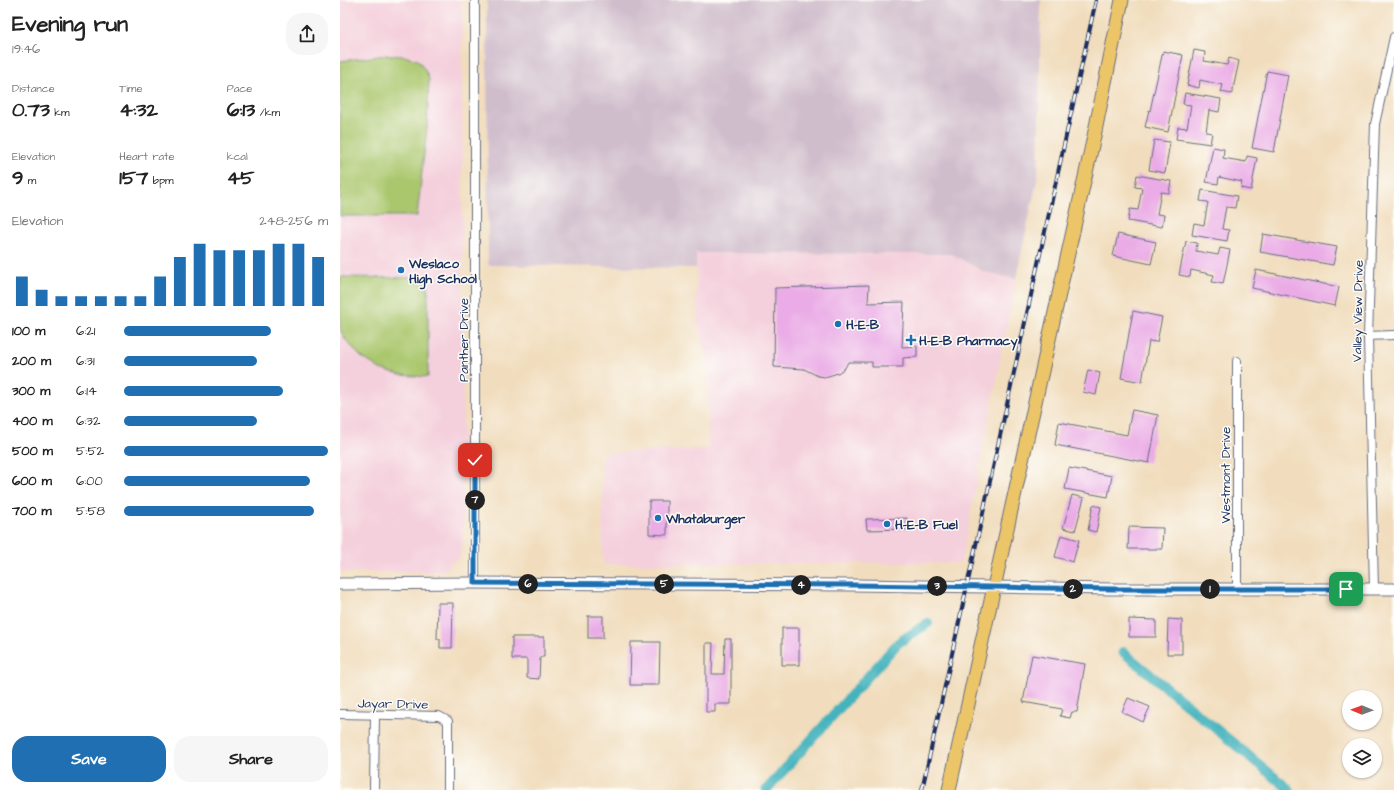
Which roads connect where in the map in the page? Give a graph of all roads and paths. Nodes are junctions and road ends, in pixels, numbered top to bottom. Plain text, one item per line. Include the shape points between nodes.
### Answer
1 (476, 0) edge
2 (1122, 0) edge
3 (1394, 36) edge
4 (1394, 335) edge
5 (1368, 336) junction
6 (1237, 360) dead end
7 (475, 583) junction
8 (340, 584) edge
9 (994, 588) junction
10 (1237, 589) junction
11 (1374, 589) junction
12 (1394, 589) edge
13 (340, 714) edge
14 (375, 715) junction
15 (374, 790) edge
16 (448, 790) edge
17 (949, 790) edge

1 - 7 street, Panther Drive
2 - 9 main road
3 - 5 street, Valley View Drive via 1375,124
4 - 5 street
5 - 11 street, Valley View Drive
6 - 10 street, Westmont Drive
7 - 8 street
7 - 9 street
9 - 10 street
9 - 17 main road
10 - 11 street
11 - 12 street
13 - 14 street, Jayar Drive
14 - 15 street
14 - 16 street, Jayar Drive via 439,716 448,721

